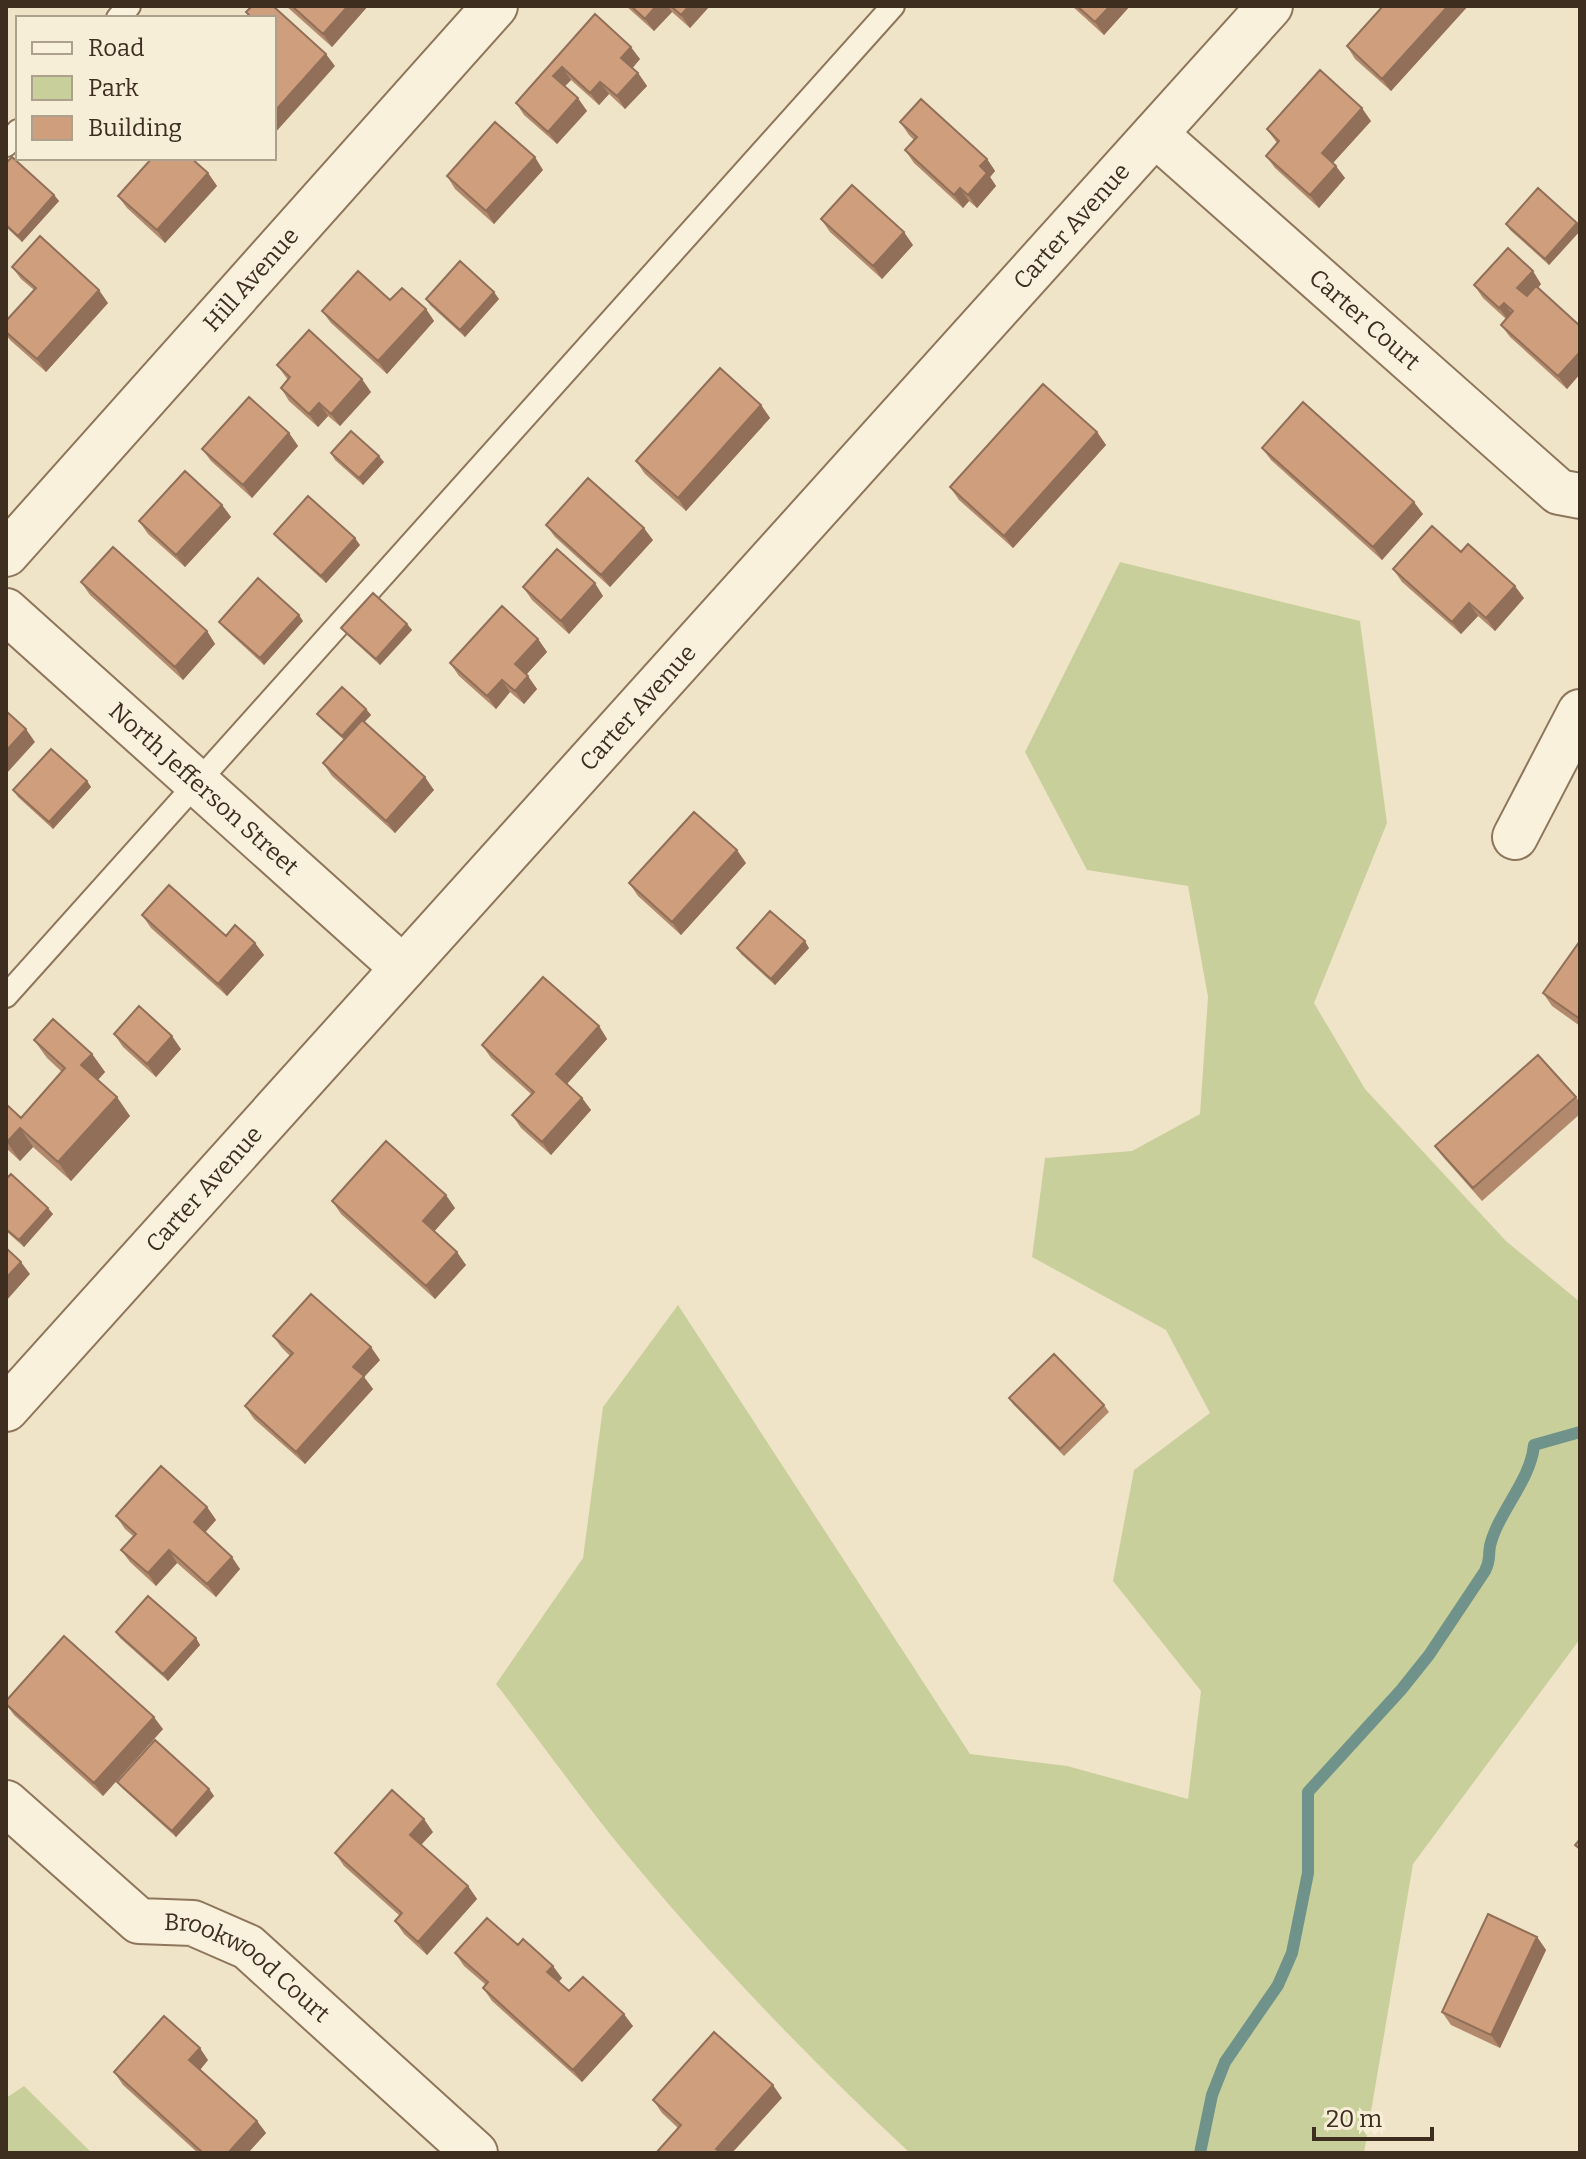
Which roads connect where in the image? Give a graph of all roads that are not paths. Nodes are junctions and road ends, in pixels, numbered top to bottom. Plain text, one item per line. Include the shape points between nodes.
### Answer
1 (495, 6) edge
2 (893, 6) edge
3 (1270, 6) edge
4 (1155, 134) junction
5 (1580, 496) edge
6 (6, 554) edge
7 (6, 611) edge
8 (1580, 712) edge
9 (197, 783) junction
10 (1515, 837) dead end
11 (403, 968) junction
12 (6, 996) edge
13 (13, 1388) edge
14 (6, 1803) edge
15 (475, 2153) edge

1 - 6 street, Hill Avenue
2 - 9 lane
3 - 4 street, Carter Avenue
4 - 5 street, Carter Court via 1559,492
4 - 11 street, Carter Avenue
7 - 9 street, North Jefferson Street
8 - 10 street
9 - 11 street, North Jefferson Street
9 - 12 lane
11 - 13 street, Carter Avenue
14 - 15 street, Brookwood Court via 139,1921 193,1923 248,1947

